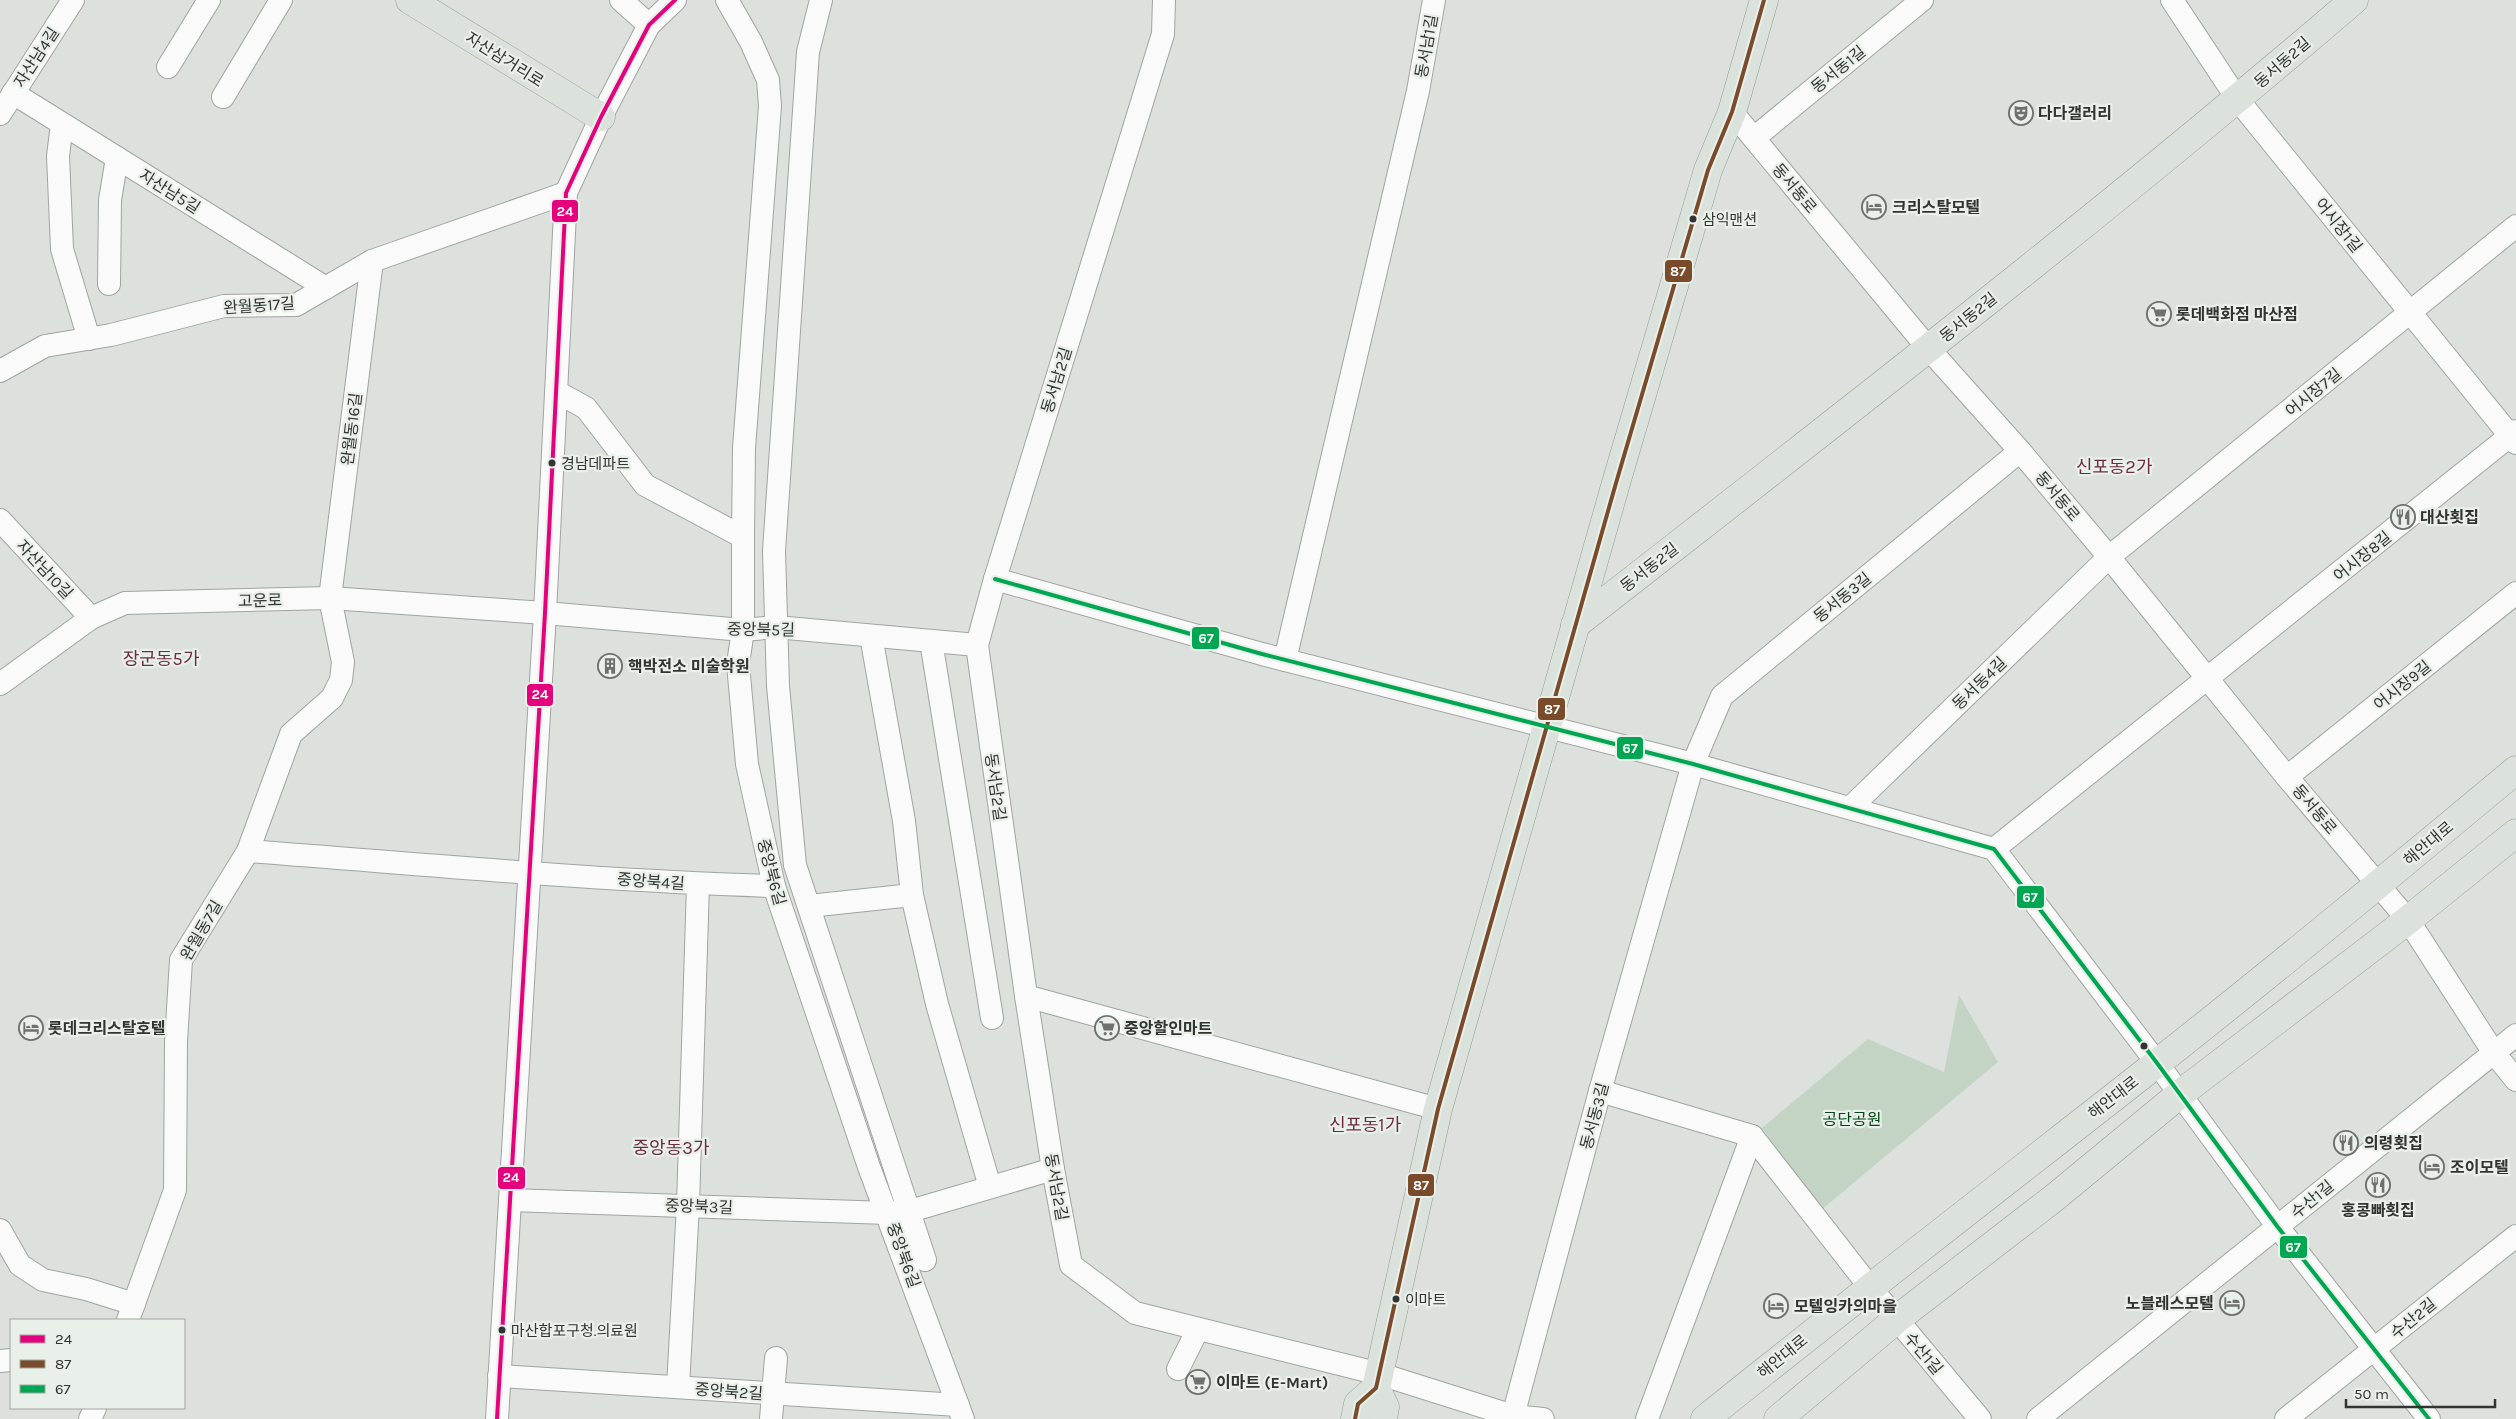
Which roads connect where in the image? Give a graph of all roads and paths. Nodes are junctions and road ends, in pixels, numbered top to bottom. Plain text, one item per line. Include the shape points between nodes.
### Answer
1 (73, 0) edge
2 (209, 0) edge
3 (281, 0) edge
4 (410, 0) edge
5 (621, 0) edge
6 (675, 0) edge
7 (727, 0) edge
8 (821, 0) edge
9 (1164, 0) edge
10 (1434, 0) edge
11 (1764, 0) edge
12 (1922, 0) edge
13 (2172, 0) edge
14 (2354, 0) edge
15 (649, 25) junction
16 (168, 68) dead end
17 (13, 93) junction
18 (223, 97) dead end
19 (2238, 100) junction
20 (1732, 112) junction
21 (0, 114) edge
22 (601, 117) junction
23 (62, 124) junction
24 (1754, 138) junction
25 (117, 158) junction
26 (566, 193) junction
27 (2516, 226) edge
28 (372, 261) junction
29 (109, 284) dead end
30 (326, 288) junction
31 (2410, 313) junction
32 (89, 338) junction
33 (1928, 348) junction
34 (0, 371) edge
35 (557, 392) junction
36 (2514, 437) edge
37 (2020, 451) junction
38 (0, 520) edge
39 (743, 537) junction
40 (2109, 557) junction
41 (994, 578) junction
42 (2516, 594) edge
43 (330, 598) junction
44 (545, 613) junction
45 (91, 618) junction
46 (1575, 626) junction
47 (776, 627) junction
48 (743, 630) junction
49 (870, 636) junction
50 (931, 641) junction
51 (977, 645) junction
52 (1285, 660) junction
53 (2207, 680) junction
54 (0, 684) edge
55 (1546, 727) junction
56 (1694, 764) junction
57 (2516, 770) edge
58 (2287, 777) junction
59 (1850, 808) junction
60 (2516, 833) edge
61 (1994, 849) junction
62 (248, 851) junction
63 (529, 873) junction
64 (698, 884) junction
65 (2379, 885) junction
66 (774, 886) junction
67 (912, 895) junction
68 (809, 906) junction
69 (2408, 920) junction
70 (1026, 996) junction
71 (992, 1018) dead end
72 (2516, 1035) edge
73 (2494, 1053) junction
74 (2157, 1063) junction
75 (2516, 1080) edge
76 (1600, 1091) junction
77 (2180, 1094) junction
78 (1438, 1109) junction
79 (1752, 1136) junction
80 (1053, 1169) junction
81 (990, 1188) junction
82 (510, 1200) junction
83 (688, 1205) junction
84 (898, 1211) junction
85 (2277, 1226) junction
86 (0, 1230) edge
87 (2516, 1236) edge
88 (925, 1260) dead end
89 (1869, 1286) junction
90 (131, 1312) edge
91 (1897, 1319) junction
92 (1198, 1329) junction
93 (2374, 1349) junction
94 (776, 1358) dead end
95 (1178, 1369) dead end
96 (499, 1376) junction
97 (1378, 1381) junction
98 (678, 1388) junction
99 (773, 1393) junction
100 (961, 1412) edge
101 (1513, 1416) junction
102 (497, 1419) edge
103 (771, 1419) edge
104 (1355, 1419) edge
105 (1383, 1419) edge
106 (1544, 1419) edge
107 (1647, 1419) edge
108 (1705, 1419) edge
109 (1778, 1419) edge
110 (1980, 1419) edge
111 (2038, 1419) edge
112 (2286, 1419) edge
113 (2429, 1419) edge

1 - 17 street, 자산남4길
2 - 16 street
3 - 18 street
4 - 22 main road, 자산삼거리로
5 - 15 street
6 - 15 street
7 - 39 street, 중앙북6길 via 768,80 770,106 744,448
8 - 47 street via 807,62 774,552
9 - 41 street, 동서남2길 via 1163,34
10 - 52 street, 동서남1길 via 1418,91
11 - 20 main road
12 - 24 street, 동서동1길
13 - 19 street, 어시장1길
14 - 19 main road, 동서동2길
15 - 22 street
17 - 21 street, 자산남4길
17 - 23 street, 자산남5길
19 - 31 street, 어시장1길
19 - 33 main road, 동서동2길
20 - 24 street, 동서동로
20 - 46 main road via 1708,170
22 - 26 street
23 - 25 street, 자산남5길
23 - 32 street via 58,156 62,249
24 - 33 street, 동서동로
25 - 29 street via 110,200
25 - 30 street, 자산남5길
26 - 28 street, 완월동17길
26 - 35 street
27 - 31 street, 어시장7길
28 - 30 street, 완월동17길
28 - 43 street, 완월동16길
30 - 32 street, 완월동17길 via 296,304 224,306
31 - 36 street, 어시장1길
31 - 40 street, 어시장7길
32 - 34 street, 완월동17길 via 45,346
33 - 37 street, 동서동로
33 - 46 main road, 동서동2길
35 - 39 street via 586,408 645,485
35 - 44 street
36 - 53 street, 어시장8길
37 - 40 street, 동서동로
37 - 56 street, 동서동3길 via 1722,696
38 - 45 street, 자산남10길
39 - 48 street, 중앙북6길
40 - 53 street, 동서동로
40 - 59 street, 동서동4길
41 - 51 street, 동서남2길
41 - 52 street
42 - 58 street, 어시장9길
43 - 44 street, 고운로
43 - 45 street, 고운로 via 125,603
43 - 62 street, 완월동7길 via 342,662 341,680 332,698 292,734
44 - 48 street, 중앙북5길
44 - 63 street
45 - 54 street, 고운로
46 - 55 main road
47 - 48 street, 중앙북5길
47 - 49 street, 중앙북5길
47 - 68 street via 778,686 795,865
48 - 66 street, 중앙북6길 via 738,664 747,764
49 - 50 street, 중앙북5길
49 - 67 street via 904,821
50 - 51 street, 중앙북5길
50 - 71 street
51 - 70 street, 동서남2길
52 - 55 street
53 - 58 street, 동서동로
53 - 61 street, 어시장8길
55 - 56 street
55 - 78 main road
56 - 59 street
56 - 76 street, 동서동3길
57 - 65 main road, 해안대로
58 - 65 street, 동서동로
59 - 61 street
60 - 69 main road
61 - 74 street
62 - 63 street, 중앙북4길
62 - 90 street, 완월동7길 via 181,960 176,1042 175,1190
63 - 64 street, 중앙북4길
63 - 82 street
64 - 66 street, 중앙북4길
64 - 83 street
65 - 69 street, 동서동로
65 - 74 main road, 해안대로
66 - 84 street, 중앙북6길 via 869,1167
67 - 68 street
67 - 81 street via 937,1004
68 - 84 street
69 - 73 street, 동서동로
69 - 77 main road
70 - 78 street
70 - 80 street, 동서남2길
72 - 73 street, 수산1길
73 - 75 street, 동서동로
73 - 85 street, 수산1길
74 - 77 street
74 - 89 main road, 해안대로
76 - 79 street
76 - 101 street, 동서동3길
77 - 85 street
77 - 91 main road via 2054,1198
78 - 97 main road
79 - 89 street, 수산1길
79 - 107 street
80 - 81 street, 중앙북3길
80 - 92 street, 동서남2길 via 1071,1266 1135,1313
81 - 84 street, 중앙북3길
82 - 83 street, 중앙북3길
82 - 96 street
83 - 84 street, 중앙북3길
83 - 98 street
84 - 88 street
84 - 100 street, 중앙북6길
85 - 93 street
85 - 111 street, 수산1길
86 - 90 street via 20,1266 43,1280 86,1289
87 - 93 street, 수산2길
89 - 91 street, 수산1길
89 - 108 main road, 해안대로
91 - 109 main road
91 - 110 street, 수산1길
92 - 95 street
92 - 97 street, 동서남2길
93 - 112 street, 수산2길
93 - 113 street
94 - 99 street
96 - 98 street, 중앙북2길
96 - 102 street
97 - 101 street
97 - 104 main road via 1358,1404
97 - 105 main road via 1385,1407
98 - 99 street, 중앙북2길
99 - 100 street, 중앙북2길
99 - 103 street
101 - 106 street

